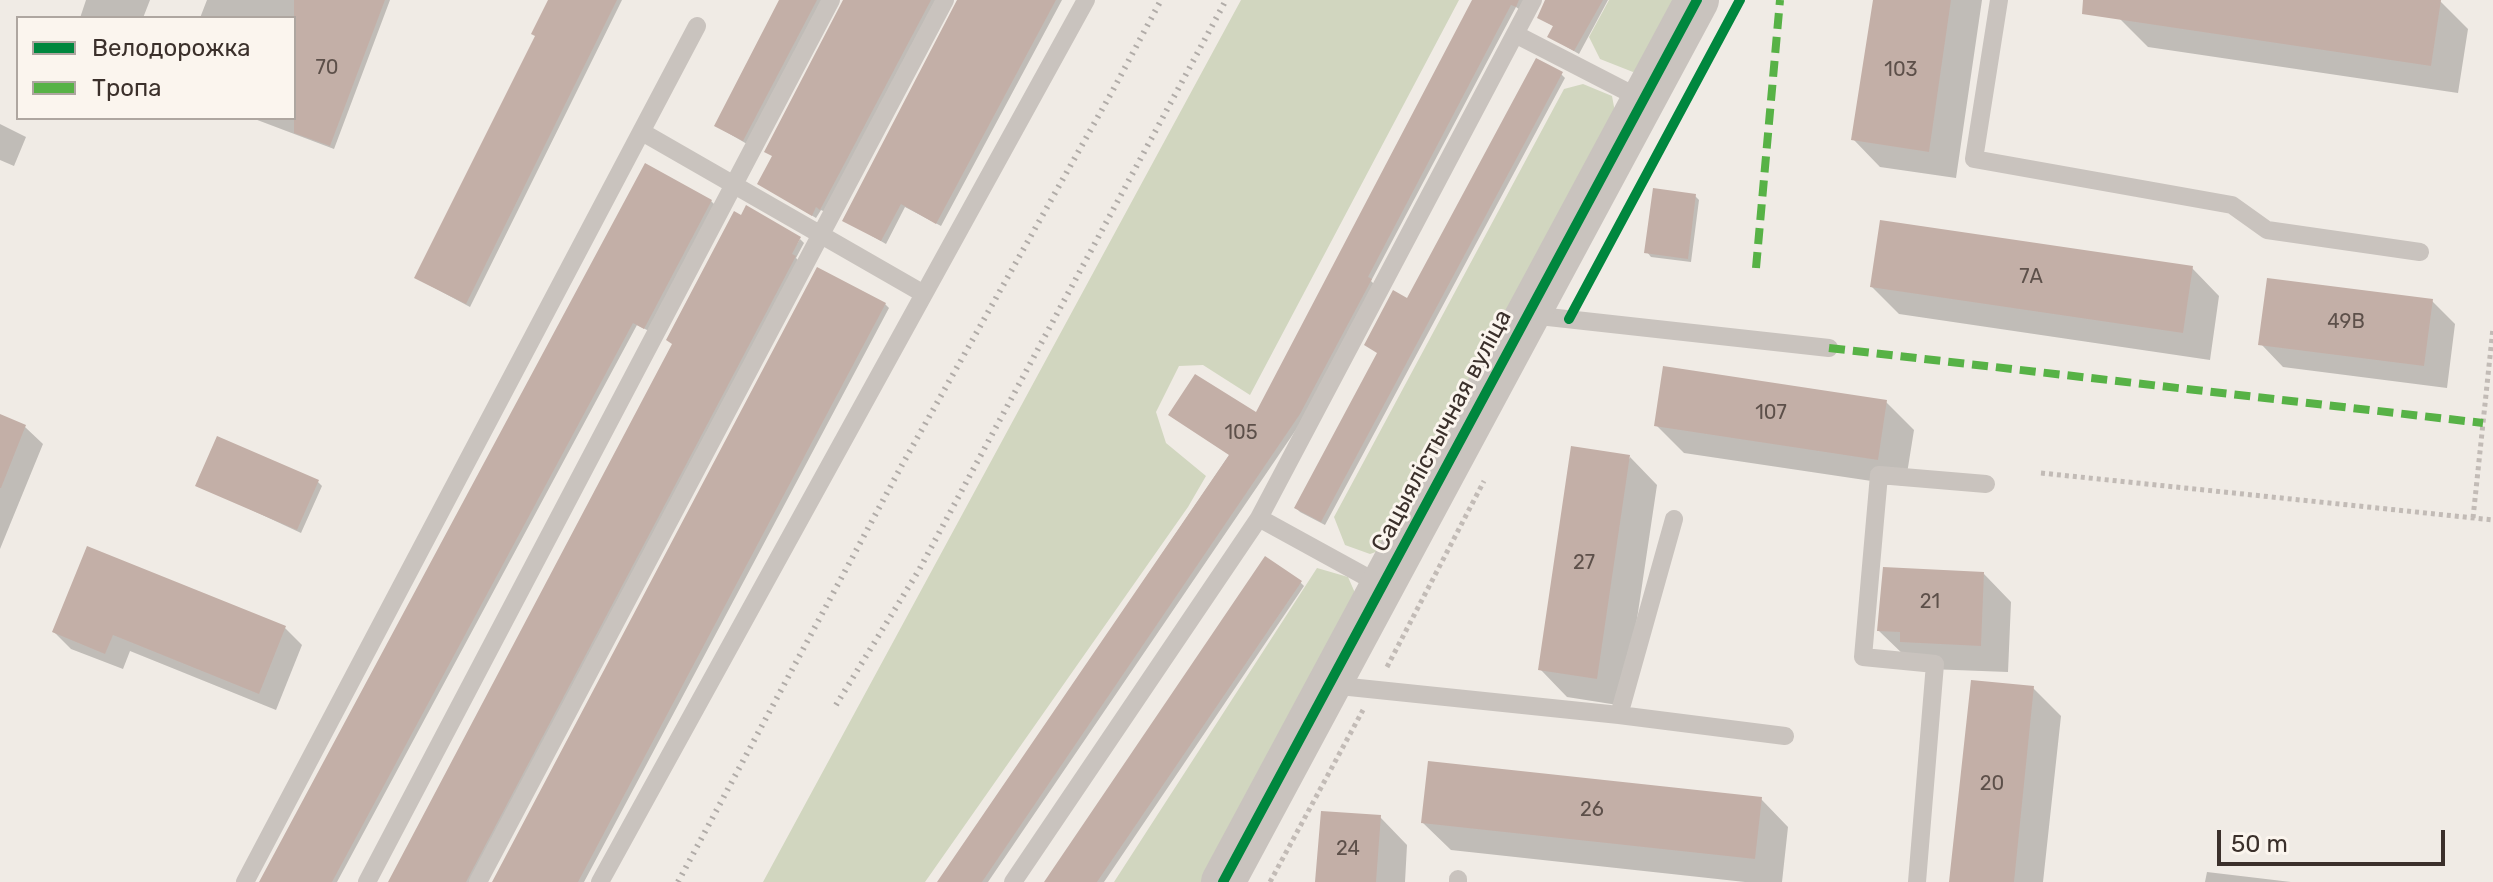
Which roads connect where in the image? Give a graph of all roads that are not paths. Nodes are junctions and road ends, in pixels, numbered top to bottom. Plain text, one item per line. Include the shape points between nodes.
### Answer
1 (831, 0) edge
2 (945, 0) edge
3 (1086, 0) edge
4 (1533, 0) edge
5 (1697, 0) edge
6 (1999, 0) edge
7 (697, 26) dead end
8 (1515, 34) junction
9 (1643, 100) junction
10 (642, 132) junction
11 (734, 185) junction
12 (821, 235) junction
13 (2420, 252) dead end
14 (924, 294) junction
15 (1527, 315) junction
16 (1829, 348) dead end
17 (1986, 484) dead end
18 (1259, 518) junction
19 (1674, 519) dead end
20 (1381, 585) junction
21 (1328, 685) junction
22 (1619, 715) junction
23 (1785, 736) dead end
24 (245, 882) edge
25 (367, 882) edge
26 (478, 882) edge
27 (600, 882) edge
28 (1013, 882) edge
29 (1223, 882) edge
30 (1917, 882) edge

1 - 11 lane
2 - 12 lane
3 - 14 lane
4 - 8 lane
5 - 9 street, Сацыялістычная вуліца
6 - 13 lane via 1974,159 2232,205 2267,230
7 - 10 lane
8 - 9 lane
8 - 18 lane
9 - 15 street, Сацыялістычная вуліца
10 - 11 lane
10 - 24 lane
11 - 12 lane
11 - 25 lane
12 - 14 lane
12 - 26 lane
14 - 27 lane
15 - 16 lane
15 - 20 street, Сацыялістычная вуліца
17 - 30 lane via 1879,475 1863,657 1935,664
18 - 20 lane
18 - 28 lane
19 - 22 lane
20 - 21 street, Сацыялістычная вуліца
21 - 22 lane
21 - 29 street, Сацыялістычная вуліца
22 - 23 lane

